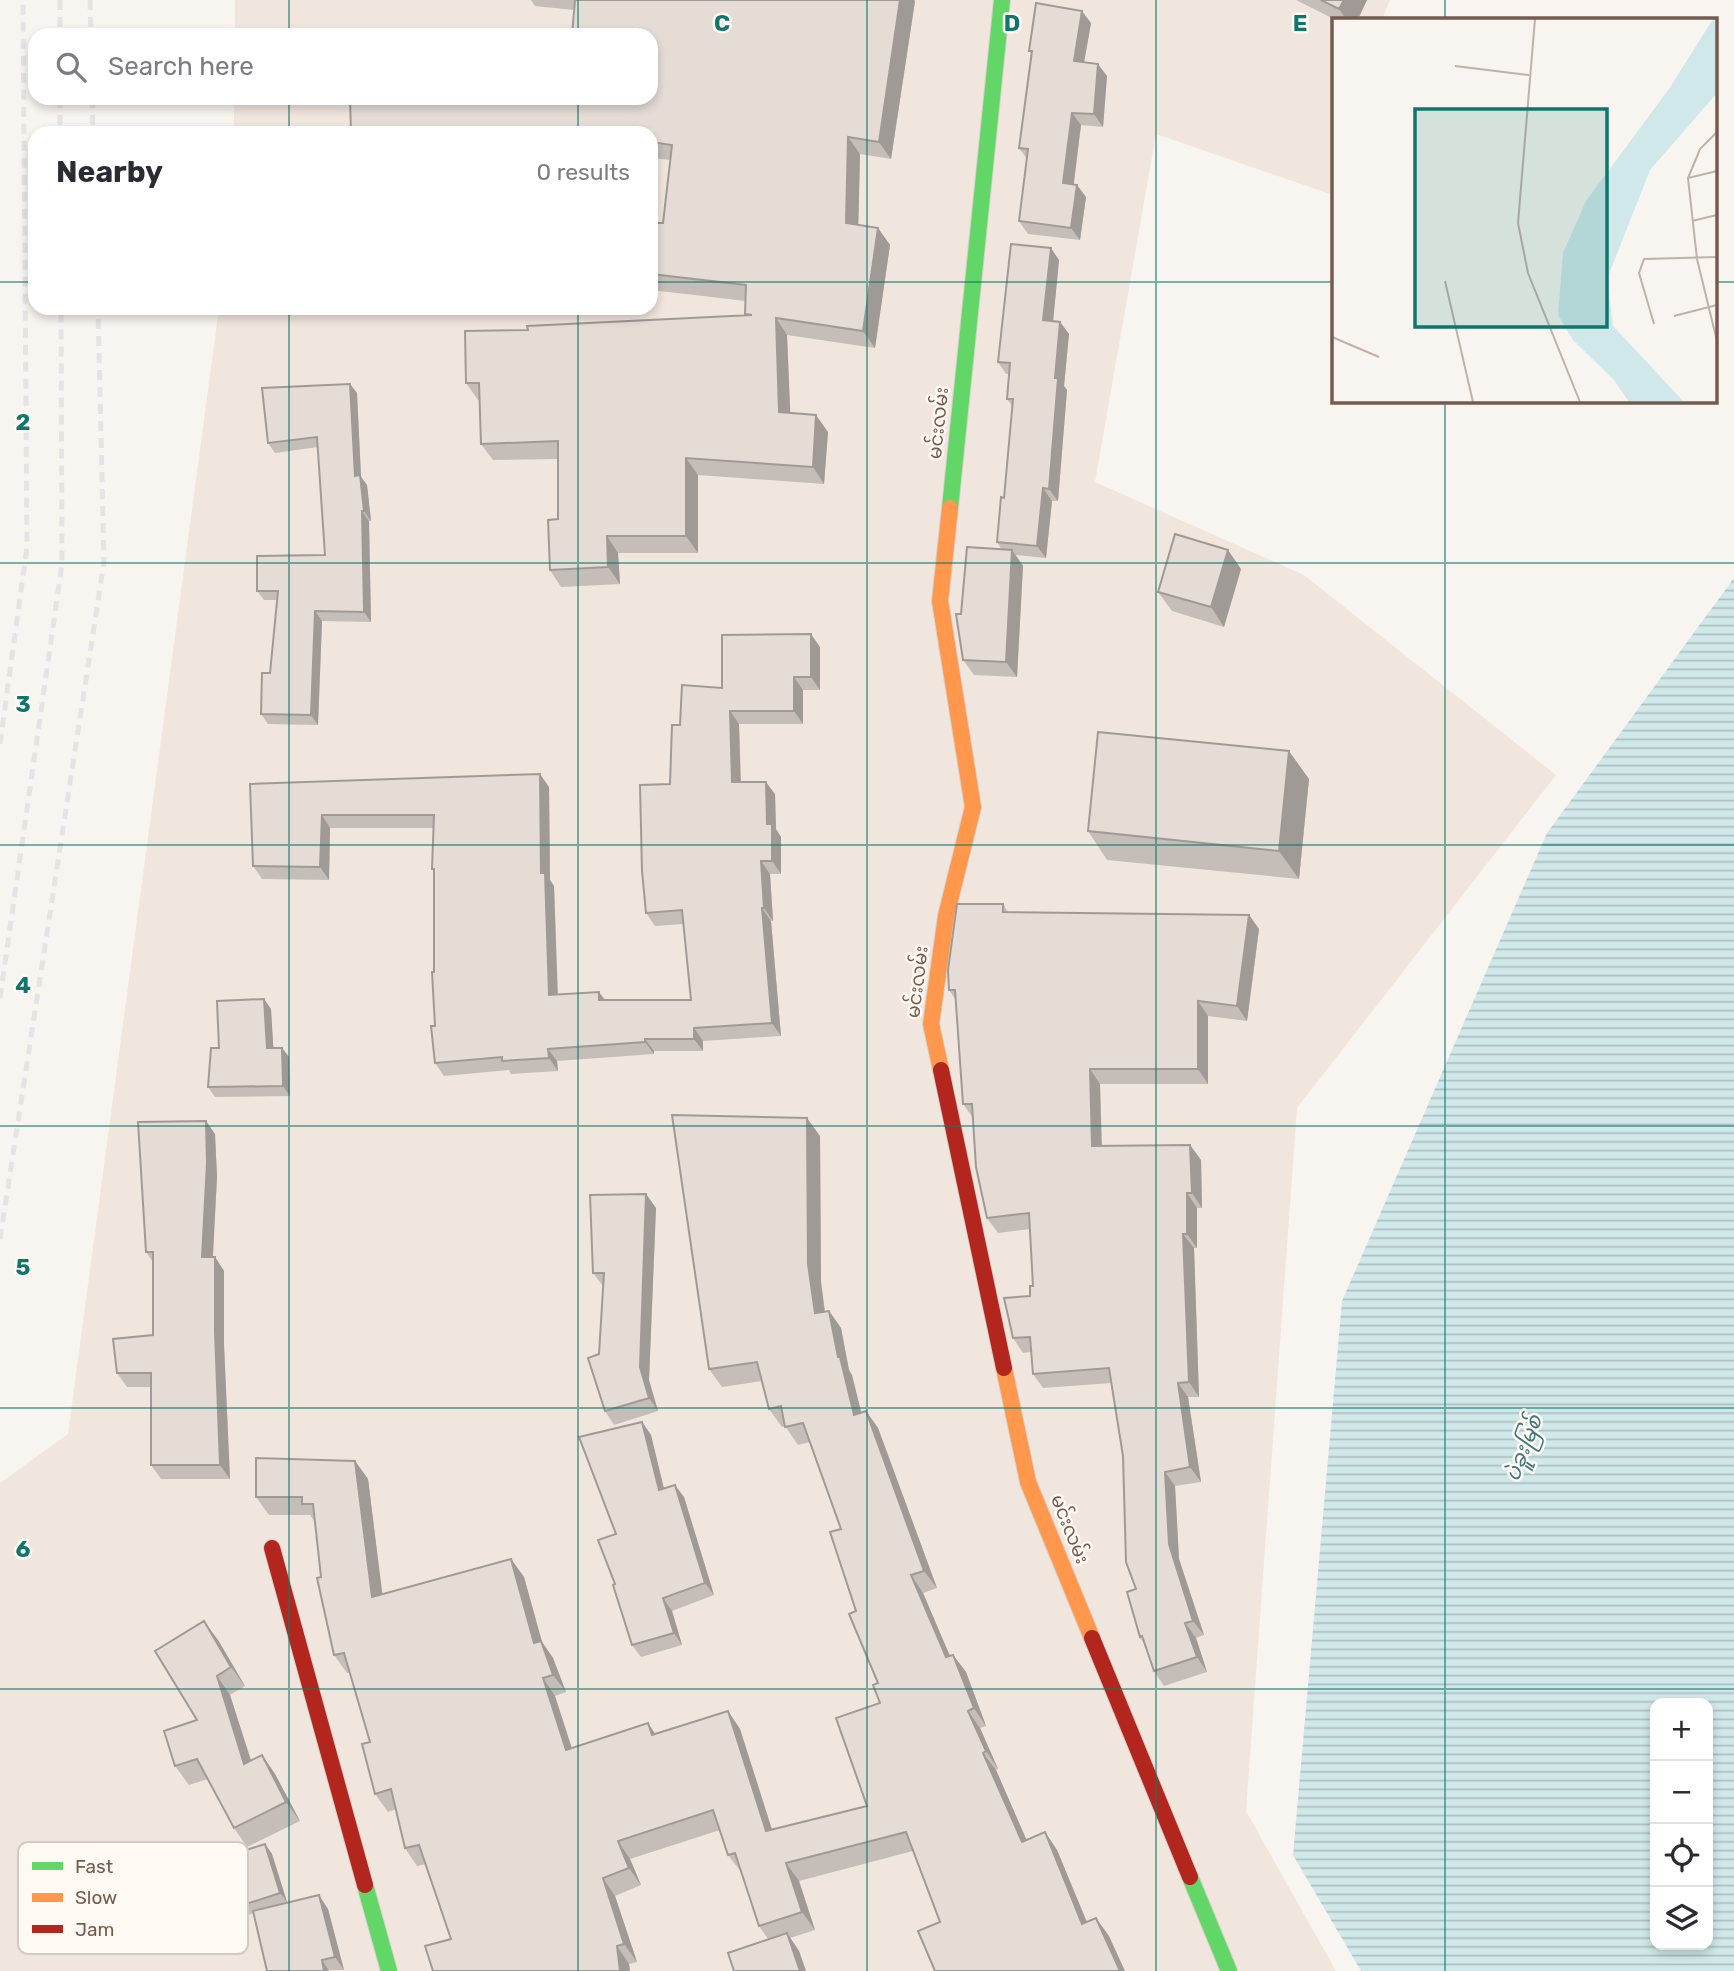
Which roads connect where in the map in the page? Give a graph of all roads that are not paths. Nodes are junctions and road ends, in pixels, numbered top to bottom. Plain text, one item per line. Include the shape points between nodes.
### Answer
1 (1002, 0) edge
2 (272, 1548) dead end
3 (389, 1971) edge
4 (1228, 1971) edge

1 - 4 street, မင်းလမ်း via 940,601 973,807 946,916 931,1024 1028,1482
2 - 3 street

